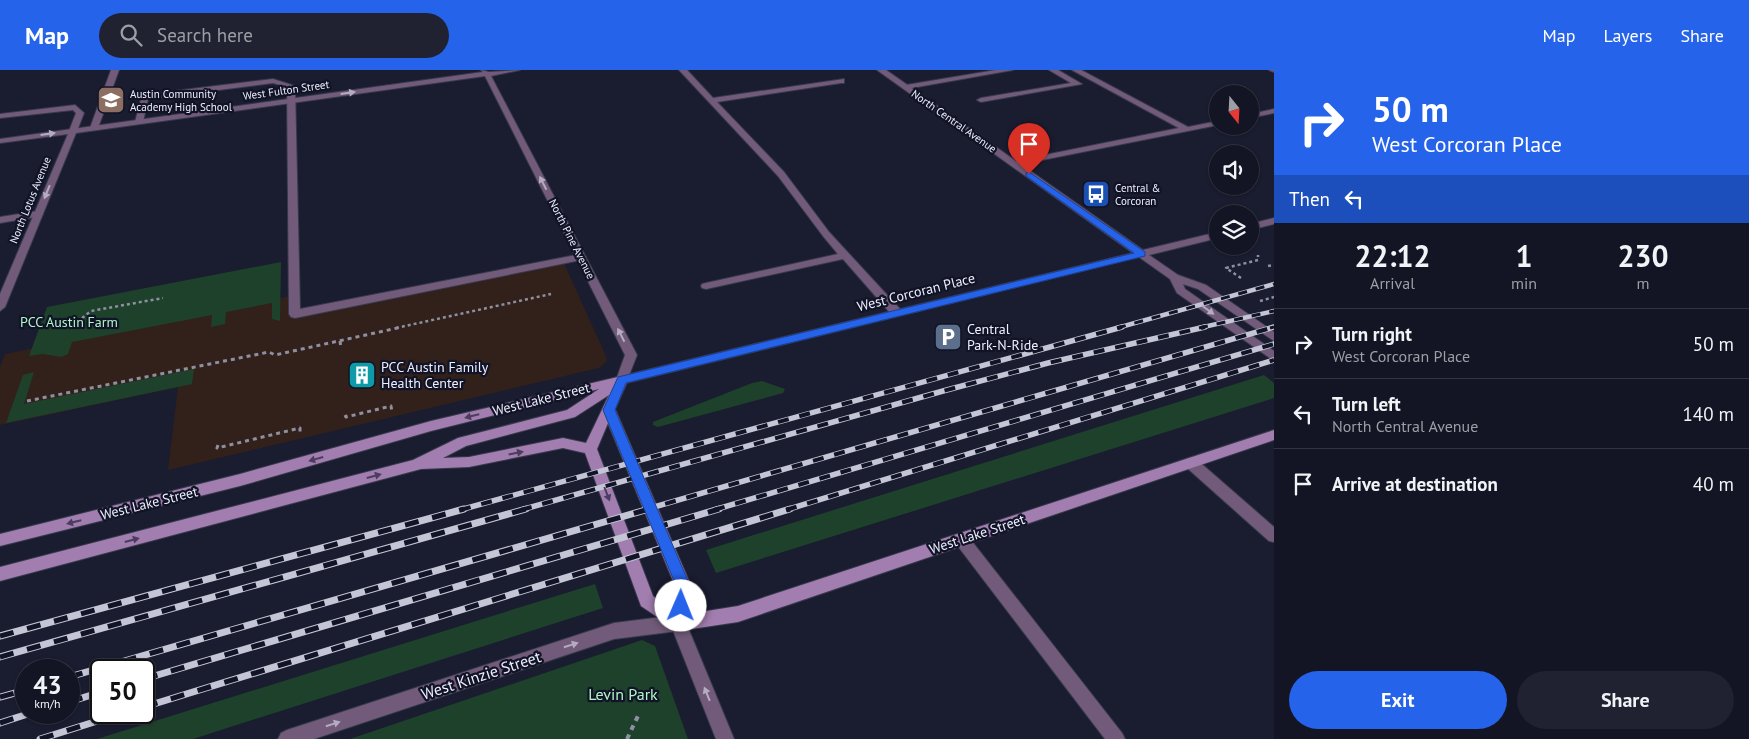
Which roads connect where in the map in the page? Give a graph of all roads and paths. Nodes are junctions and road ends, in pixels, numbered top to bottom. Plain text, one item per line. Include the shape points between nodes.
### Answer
1 (115, 70) edge
2 (516, 70) edge
3 (683, 70) edge
4 (881, 70) edge
5 (1009, 70) edge
6 (1053, 70) edge
7 (1076, 70) edge
8 (486, 72) edge
9 (841, 81) dead end
10 (906, 88) junction
11 (712, 100) junction
12 (981, 100) dead end
13 (291, 101) junction
14 (1274, 111) edge
15 (1259, 114) edge
16 (0, 116) edge
17 (139, 122) junction
18 (1209, 125) edge
19 (94, 128) junction
20 (1186, 129) junction
21 (72, 131) junction
22 (0, 141) edge
23 (1014, 164) junction
24 (38, 214) junction
25 (0, 220) edge
26 (1274, 221) edge
27 (1259, 225) edge
28 (1209, 237) edge
29 (1142, 254) junction
30 (846, 255) junction
31 (1258, 255) dead end
32 (581, 257) junction
33 (1274, 265) edge
34 (1268, 266) dead end
35 (1174, 277) junction
36 (1241, 278) dead end
37 (706, 286) dead end
38 (551, 294) dead end
39 (163, 298) dead end
40 (1274, 298) edge
41 (1256, 303) dead end
42 (0, 307) edge
43 (896, 312) junction
44 (36, 328) dead end
45 (1274, 337) edge
46 (340, 341) junction
47 (341, 348) dead end
48 (1274, 357) edge
49 (622, 380) junction
50 (27, 401) dead end
51 (609, 410) junction
52 (392, 412) dead end
53 (345, 415) dead end
54 (300, 434) dead end
55 (1274, 435) edge
56 (218, 446) dead end
57 (590, 448) junction
58 (1191, 463) junction
59 (416, 465) junction
60 (1274, 536) edge
61 (0, 540) edge
62 (962, 540) junction
63 (0, 574) edge
64 (678, 623) junction
65 (638, 716) dead end
66 (287, 739) edge
67 (627, 739) edge
68 (725, 739) edge
69 (1116, 739) edge

1 - 19 street
2 - 8 street, West Fulton Street
3 - 11 street
4 - 10 street, North Central Avenue
5 - 10 street
6 - 12 street via 1078,84
7 - 20 street
13 -> 8 street, West Fulton Street
32 -> 8 street, North Pine Avenue
9 - 11 street
10 - 23 street, North Central Avenue
11 - 30 street via 781,174
13 - 17 street, West Fulton Street
13 - 17 street via 291,86 273,81 145,97
13 - 32 street via 295,314
14 - 15 street
16 - 21 street, North Lotus Avenue via 75,107 80,113
17 - 19 street, West Fulton Street
18 - 20 street
19 - 21 street, West Fulton Street
20 - 23 street
22 -> 21 street, West Fulton Street
21 -> 24 street, North Lotus Avenue
23 - 29 street, North Central Avenue
24 - 25 street
24 - 42 street, North Lotus Avenue
26 - 27 street
28 - 29 street, West Corcoran Place
29 - 35 street, North Central Avenue
29 - 43 street, West Corcoran Place
30 - 37 street
30 - 43 street
31 - 36 path via 1258,260 1226,268
49 -> 32 street, North Pine Avenue via 631,355
33 - 34 path
35 - 45 street, North Central Avenue via 1202,287
35 -> 48 street, North Central Avenue via 1181,291
38 - 46 path
39 - 44 path via 91,311 81,319
40 - 41 path
43 - 49 street, West Corcoran Place
46 - 47 path
46 - 50 path via 275,356 269,352
49 - 51 main road, North Pine Avenue
49 - 59 main road, West Lake Street via 571,414 463,442
49 -> 61 main road, West Lake Street via 430,426 240,480
51 - 57 main road, North Pine Avenue
51 - 64 main road via 684,588
52 - 53 path via 391,406
54 - 56 path via 300,428
55 - 58 main road, West Lake Street
59 -> 57 main road via 470,462 563,443
57 -> 64 main road via 647,601
58 - 60 street
58 - 62 main road, West Lake Street
63 -> 59 main road, West Lake Street
62 - 64 main road, West Lake Street via 738,614
62 - 69 street
66 -> 64 street, West Kinzie Street via 614,631
68 -> 64 street
65 - 67 path

